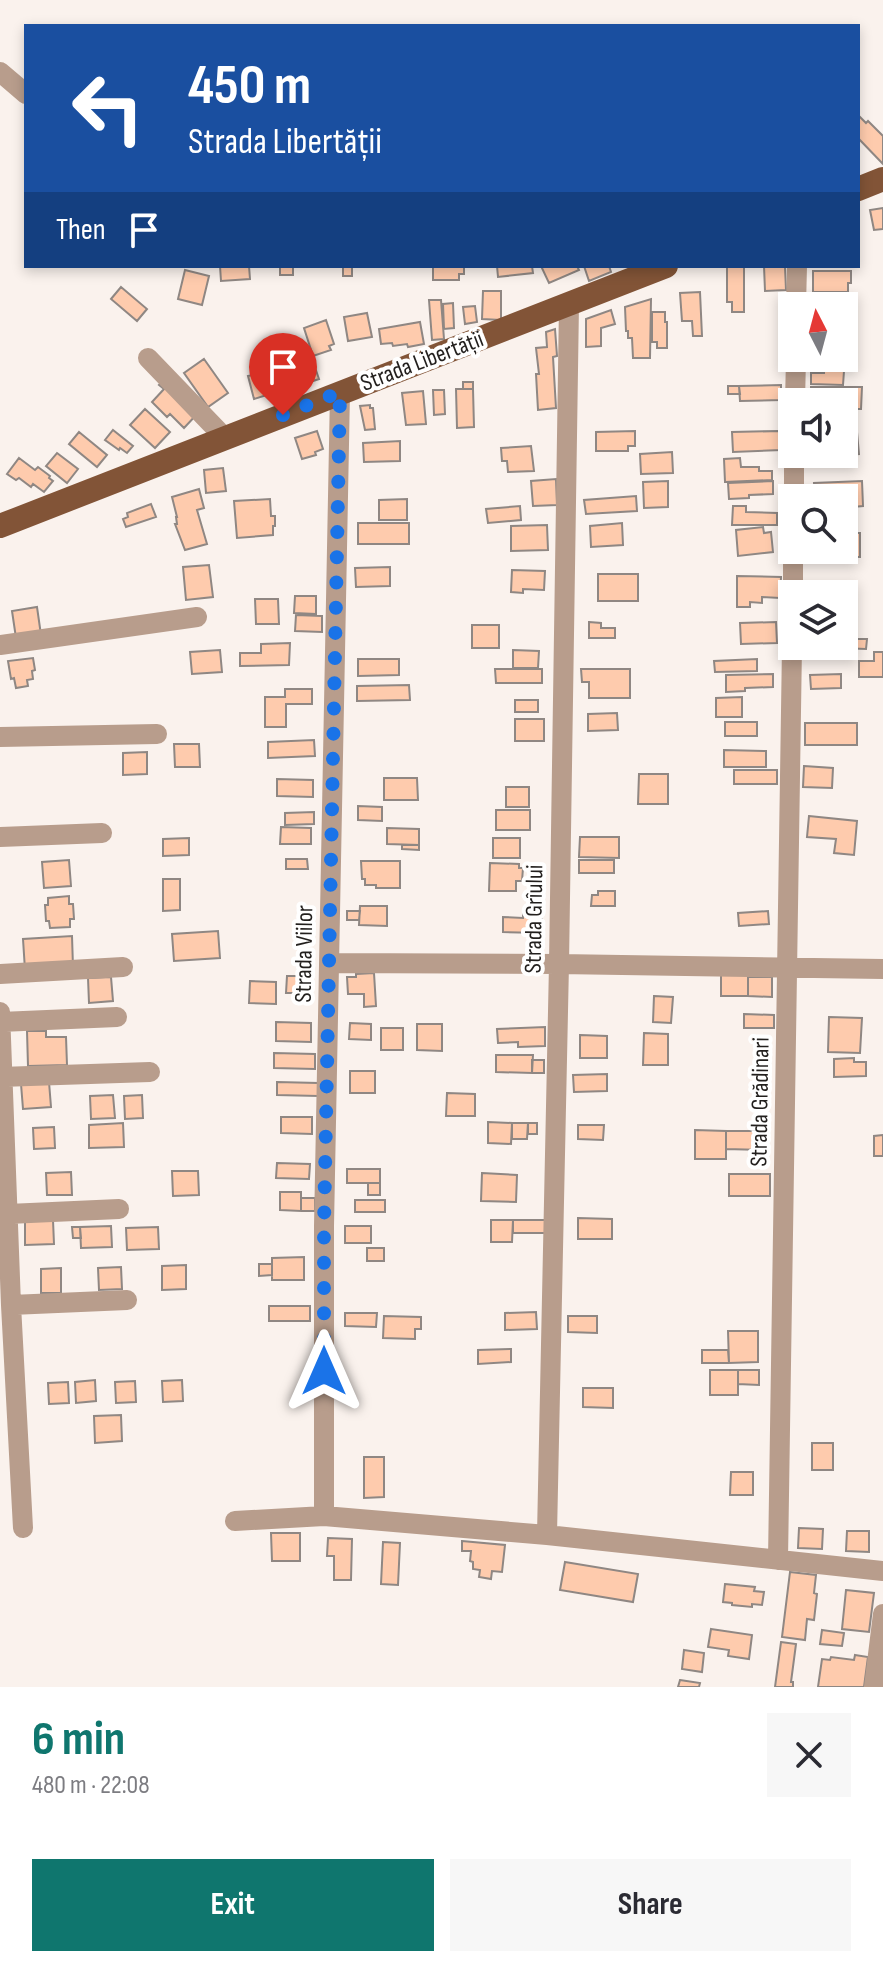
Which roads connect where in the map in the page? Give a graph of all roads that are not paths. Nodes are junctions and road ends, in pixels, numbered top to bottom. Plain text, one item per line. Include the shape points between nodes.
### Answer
1 (0, 72) edge
2 (24, 92) edge
3 (883, 179) edge
4 (860, 188) edge
5 (659, 268) edge
6 (797, 268) edge
7 (796, 292) edge
8 (569, 304) junction
9 (148, 358) dead end
10 (340, 392) junction
11 (225, 438) junction
12 (0, 526) edge
13 (197, 617) dead end
14 (0, 645) edge
15 (792, 660) edge
16 (157, 734) dead end
17 (0, 737) edge
18 (102, 833) dead end
19 (0, 837) edge
20 (330, 963) junction
21 (559, 964) junction
22 (123, 967) dead end
23 (788, 967) junction
24 (883, 969) edge
25 (0, 974) edge
26 (0, 1012) edge
27 (117, 1017) dead end
28 (0, 1022) edge
29 (150, 1072) dead end
30 (2, 1077) edge
31 (3, 1183) edge
32 (119, 1209) dead end
33 (8, 1214) junction
34 (127, 1300) dead end
35 (11, 1305) junction
36 (324, 1516) junction
37 (235, 1521) dead end
38 (23, 1528) dead end
39 (547, 1535) junction
40 (778, 1560) junction
41 (883, 1571) edge
42 (883, 1614) edge
43 (881, 1648) edge
44 (874, 1687) edge

1 - 2 street
3 - 4 main road
5 - 8 main road, Strada Libertății
6 - 7 street
8 - 10 main road, Strada Libertății
8 - 21 street, Strada Grîului
9 - 11 street
10 - 11 main road, Strada Libertății
10 - 20 street, Strada Viilor
11 - 12 main road, Strada Libertății
13 - 14 street
15 - 23 street, Strada Grădinari
16 - 17 street
18 - 19 street
20 - 21 street
20 - 36 street, Strada Viilor
21 - 23 street
21 - 39 street, Strada Grîului
22 - 25 street
23 - 24 street
23 - 40 street, Strada Grădinari
26 - 28 street
27 - 28 street
28 - 30 street
29 - 30 street
30 - 31 street
31 - 33 street
32 - 33 street
33 - 35 street
34 - 35 street
35 - 38 street
36 - 37 street
36 - 39 street
39 - 40 street
40 - 41 street
42 - 43 street
43 - 44 street

